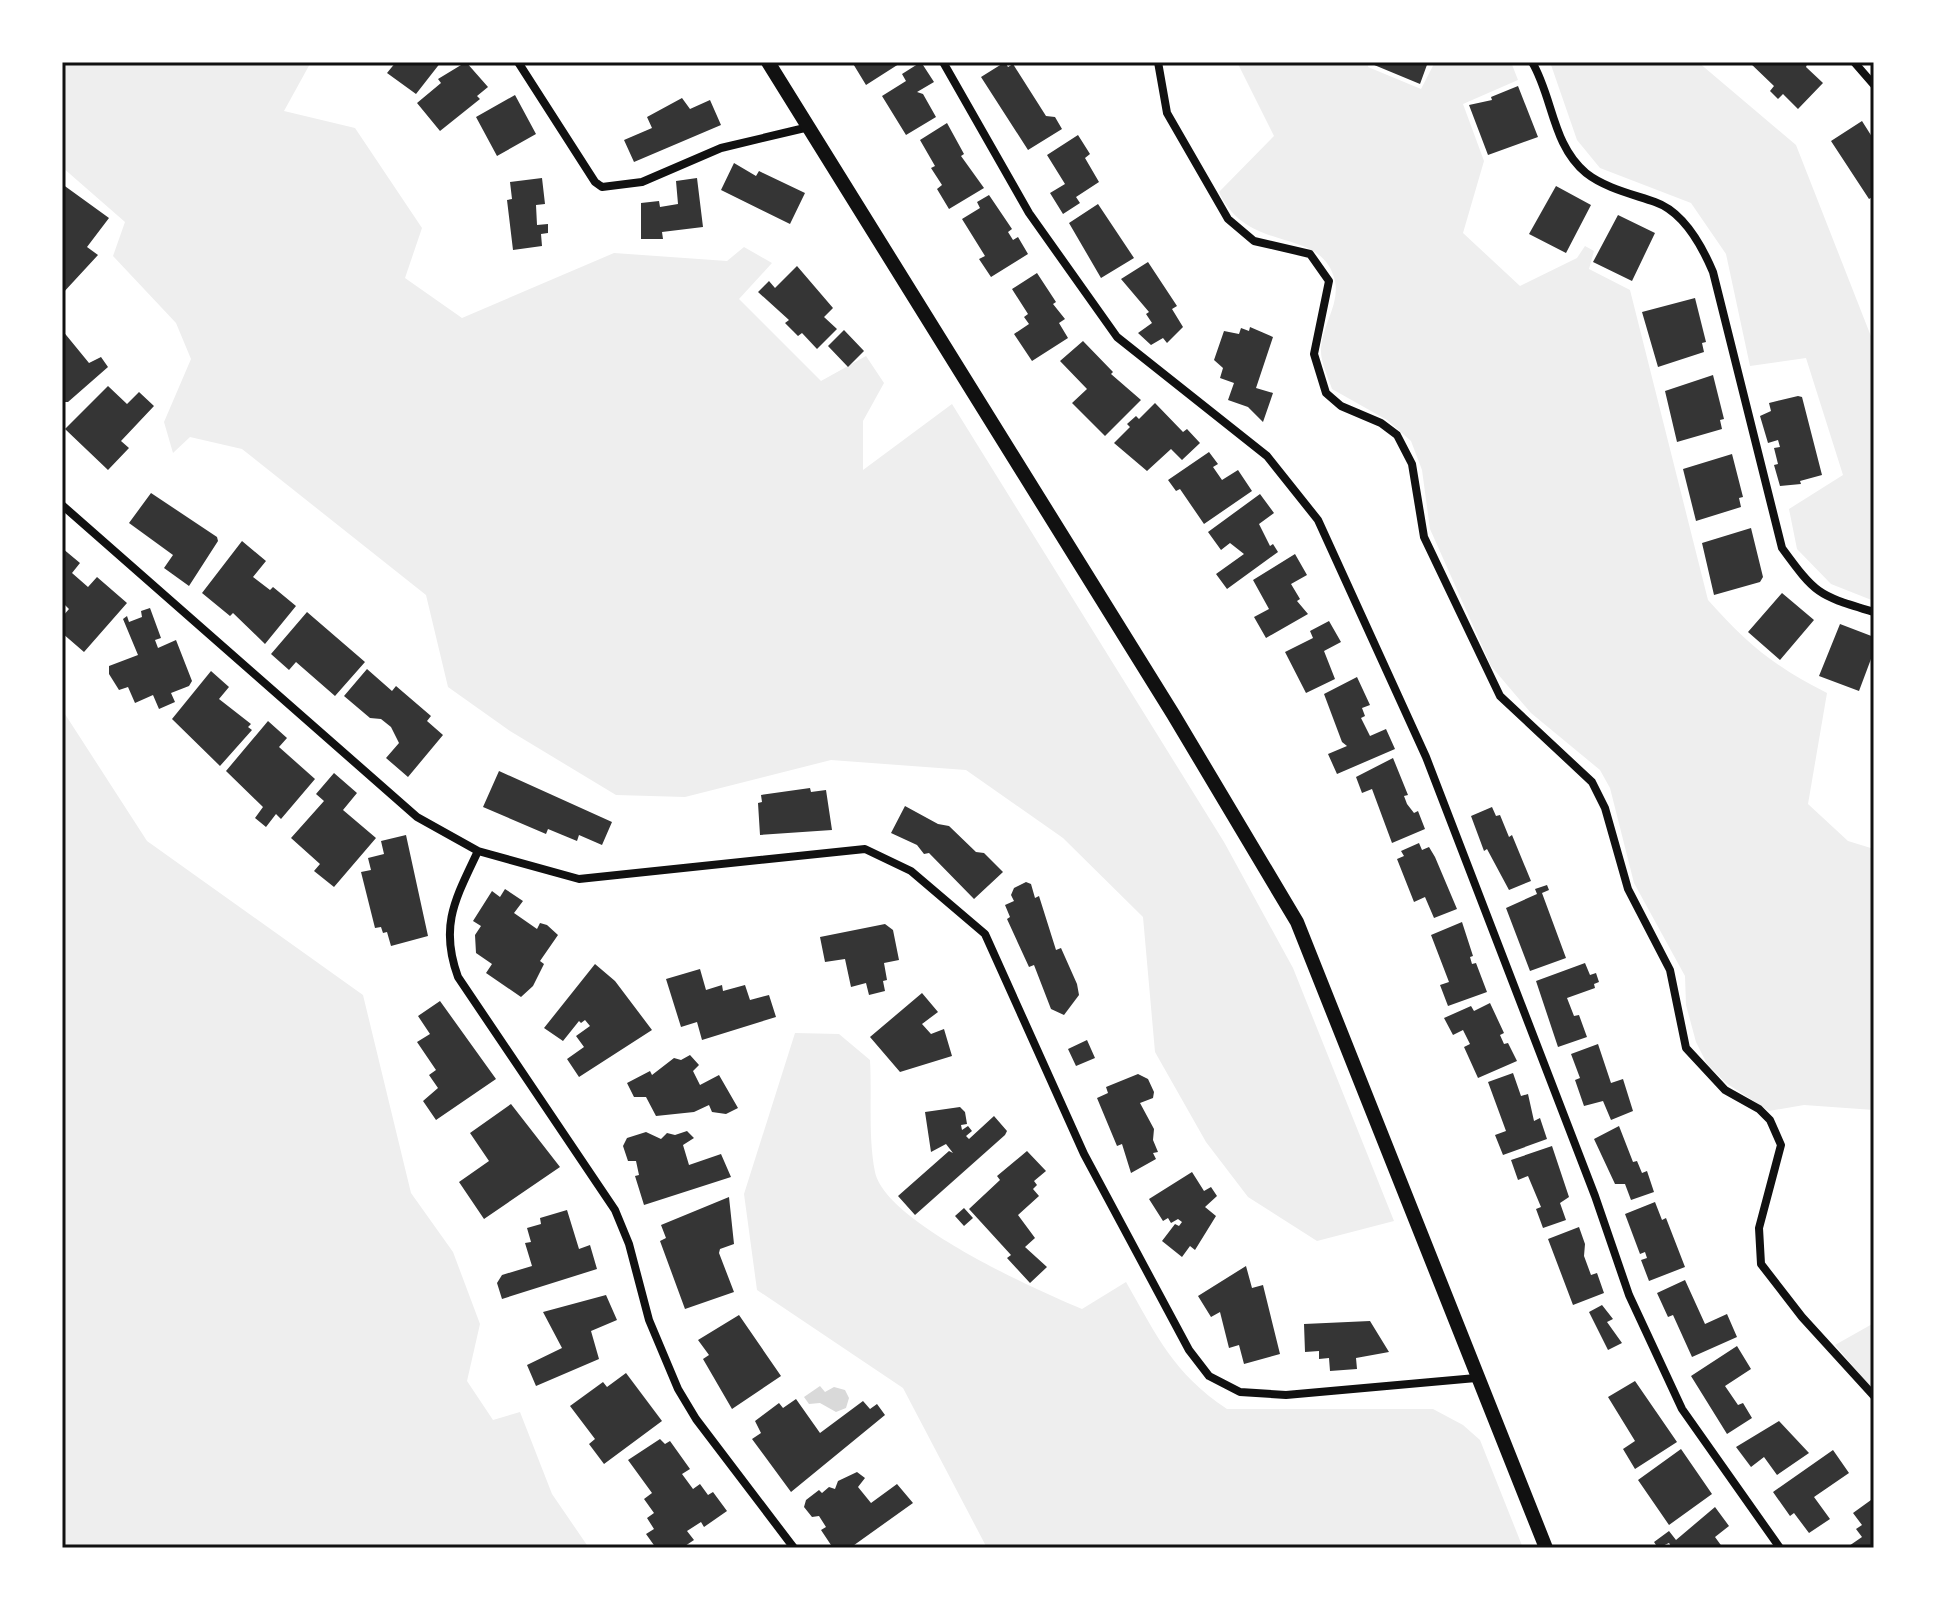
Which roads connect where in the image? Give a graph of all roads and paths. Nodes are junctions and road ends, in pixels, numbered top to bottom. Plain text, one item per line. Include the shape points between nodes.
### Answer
1 (518, 62) edge
2 (768, 62) edge
3 (943, 62) edge
4 (1158, 62) edge
5 (1532, 62) edge
6 (1854, 62) edge
7 (1874, 85) edge
8 (809, 127) junction
9 (62, 505) edge
10 (1874, 612) edge
11 (478, 851) junction
12 (1476, 1378) junction
13 (1874, 1396) edge
14 (794, 1548) edge
15 (1546, 1548) edge
16 (1780, 1548) edge

1 - 8 street via 602,187 642,182 721,148
2 - 8 main road
3 - 16 street via 1029,213 1117,337 1267,456 1318,520 1426,757 1629,1295 1682,1409
4 - 13 street via 1167,113 1228,219 1254,241 1310,254 1329,281 1314,354 1326,393 1397,435 1412,464 1424,537 1500,696 1592,782 1605,808 1628,889 1670,970 1686,1048 1725,1090 1770,1120 1781,1145 1759,1228 1761,1264
5 - 10 street via 1562,142 1586,173 1659,203 1683,222 1704,251 1782,548 1825,598
6 - 7 street
8 - 12 main road via 1297,922
9 - 11 street via 417,817
11 - 12 street via 579,879 865,849 911,871 985,934 1084,1154 1189,1350 1209,1376 1240,1392 1286,1395
11 - 14 street via 453,905 448,932 458,977 615,1210 649,1320 678,1389
12 - 15 main road

